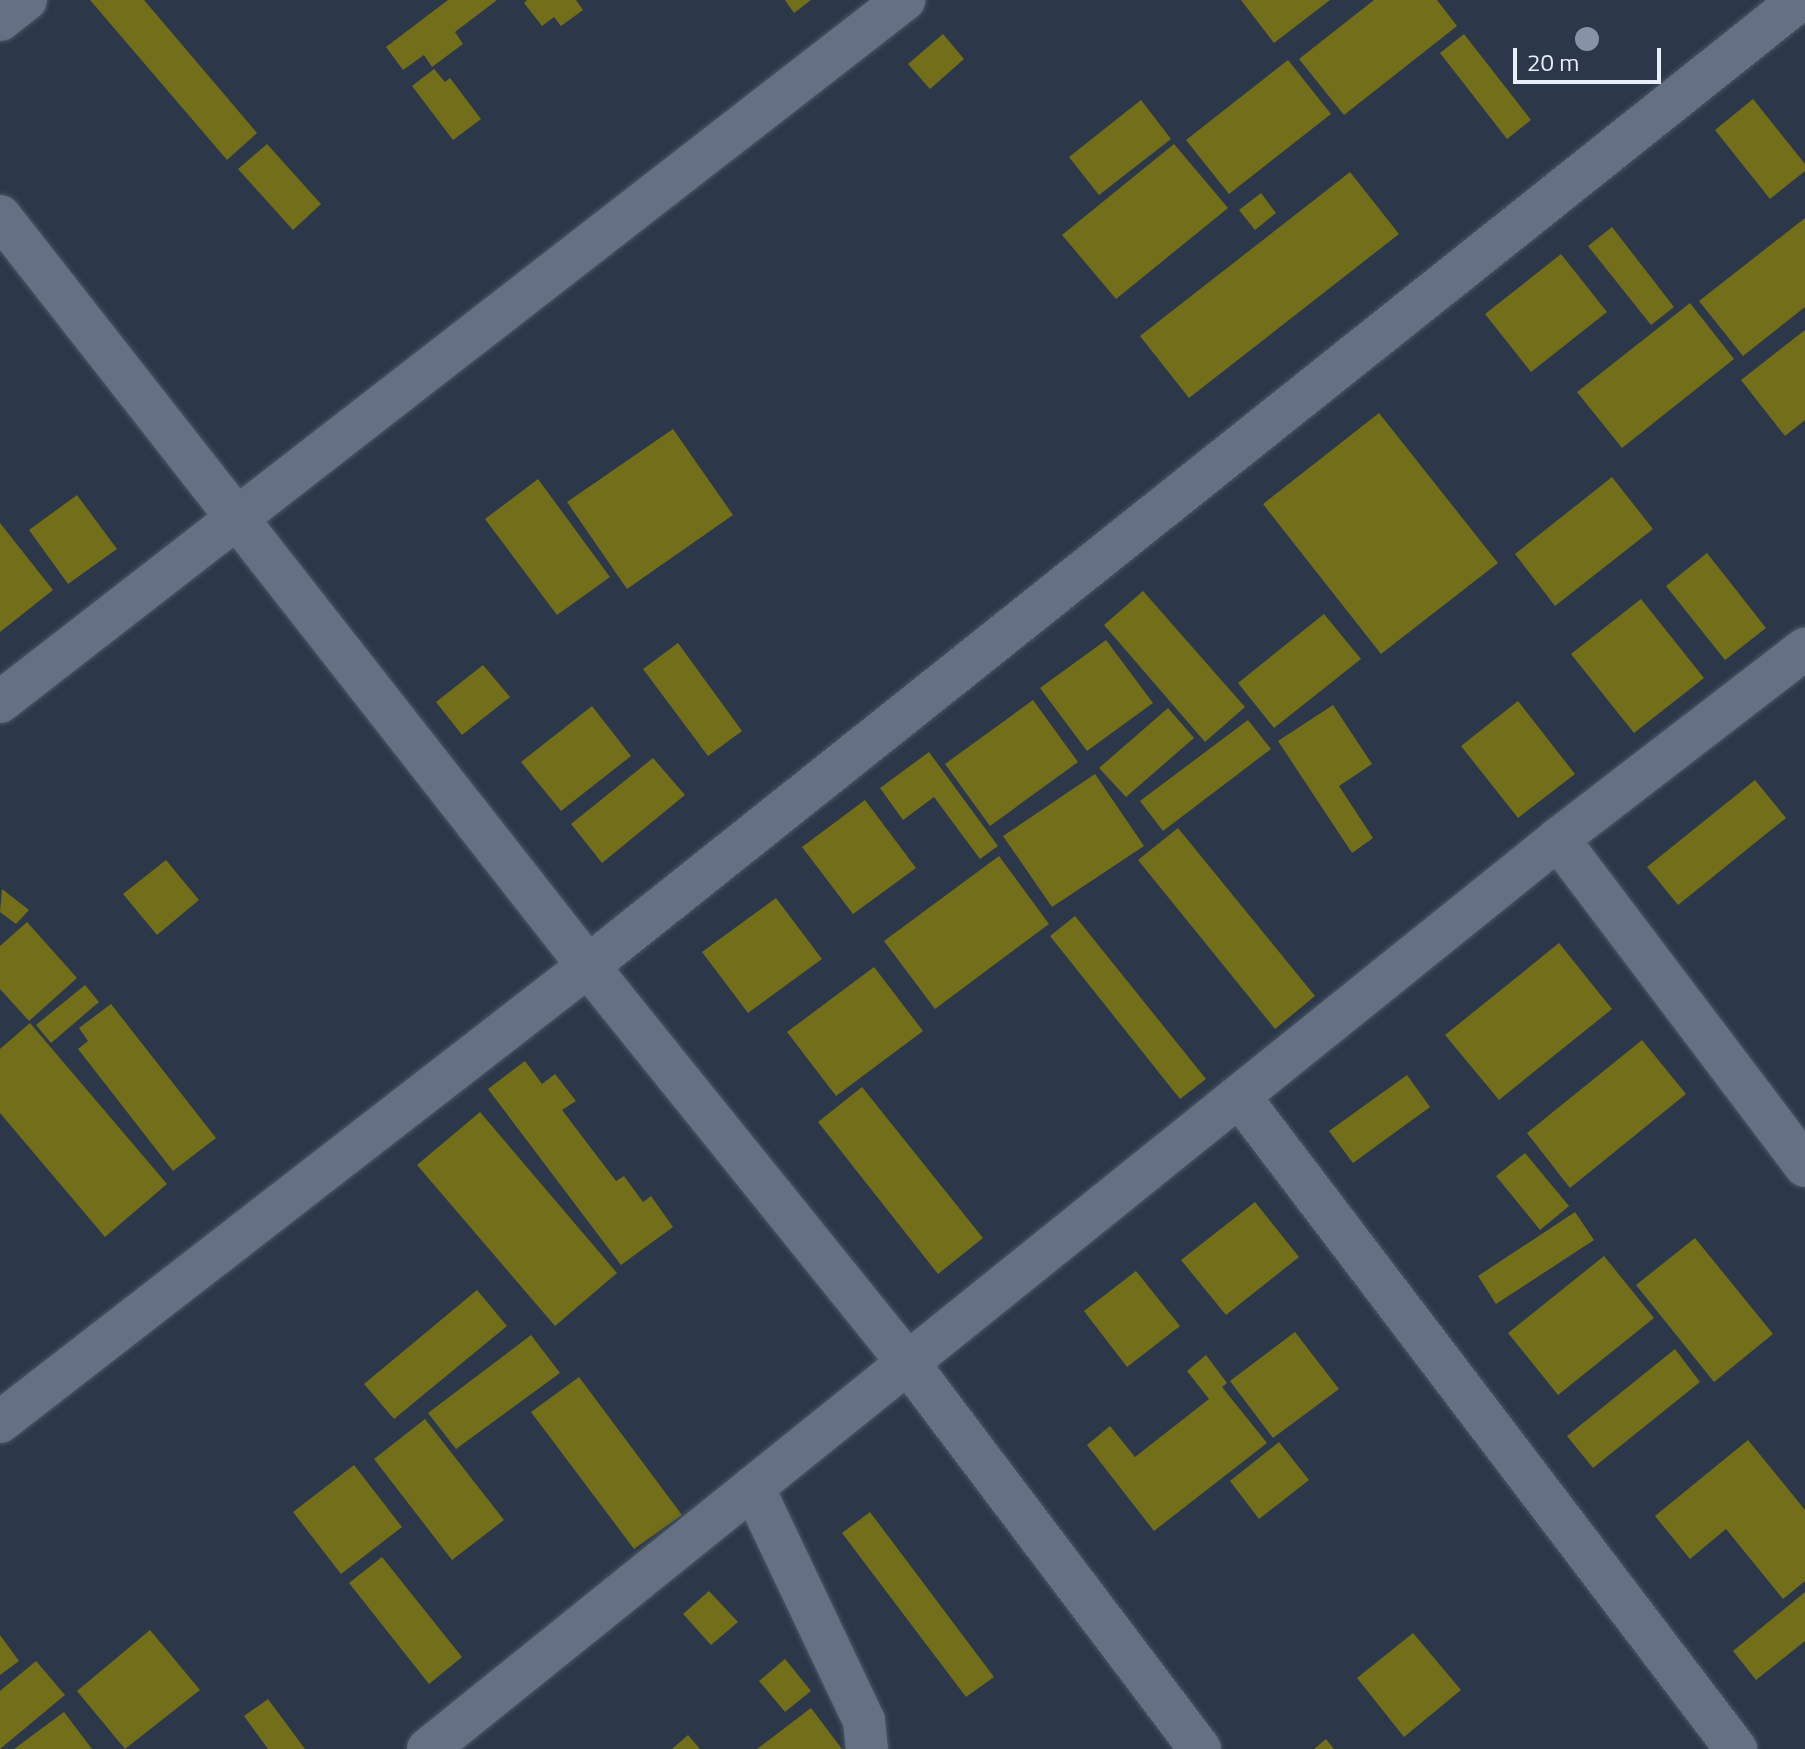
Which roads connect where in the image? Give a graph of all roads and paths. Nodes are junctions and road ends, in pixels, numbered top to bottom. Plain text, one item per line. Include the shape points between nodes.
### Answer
1 (26, 0) edge
2 (904, 0) edge
3 (1800, 0) edge
4 (0, 20) edge
5 (0, 216) edge
6 (235, 516) junction
7 (1805, 649) edge
8 (0, 702) edge
9 (1558, 839) junction
10 (588, 966) junction
11 (1239, 1096) junction
12 (1805, 1166) edge
13 (908, 1363) junction
14 (0, 1422) edge
15 (753, 1487) junction
16 (428, 1749) edge
17 (867, 1749) edge
18 (1200, 1749) edge
19 (1736, 1749) edge

1 - 4 street
2 - 6 street
3 - 10 street
5 - 6 street
6 - 8 street
6 - 10 street
7 - 9 street
9 - 11 street
9 - 12 street
10 - 13 street
10 - 14 street
11 - 13 street
11 - 19 street
13 - 15 street
13 - 18 street
15 - 16 street
15 - 17 street via 864,1721

